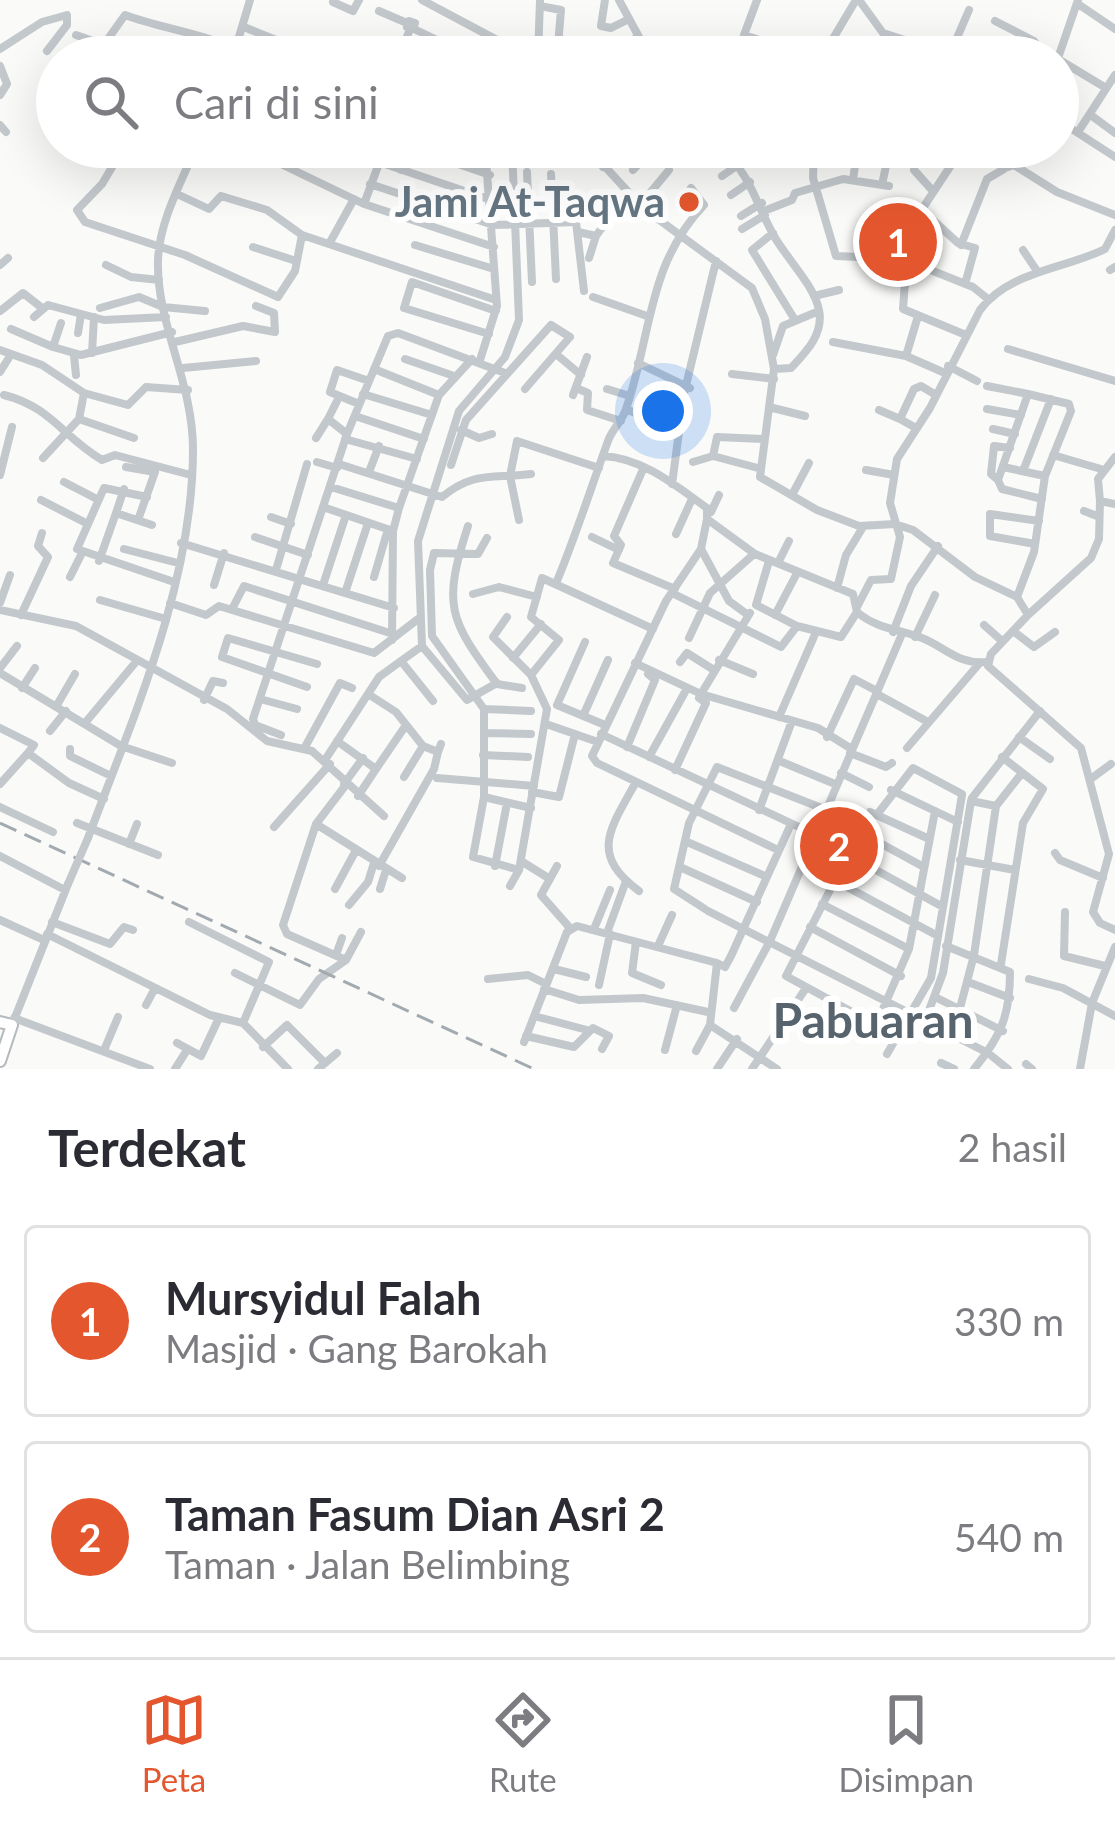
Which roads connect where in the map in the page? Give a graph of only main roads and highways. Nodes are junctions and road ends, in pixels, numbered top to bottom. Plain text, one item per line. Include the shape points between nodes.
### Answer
1 (9, 1021) edge
2 (0, 1061) edge

1 - 2 main road

